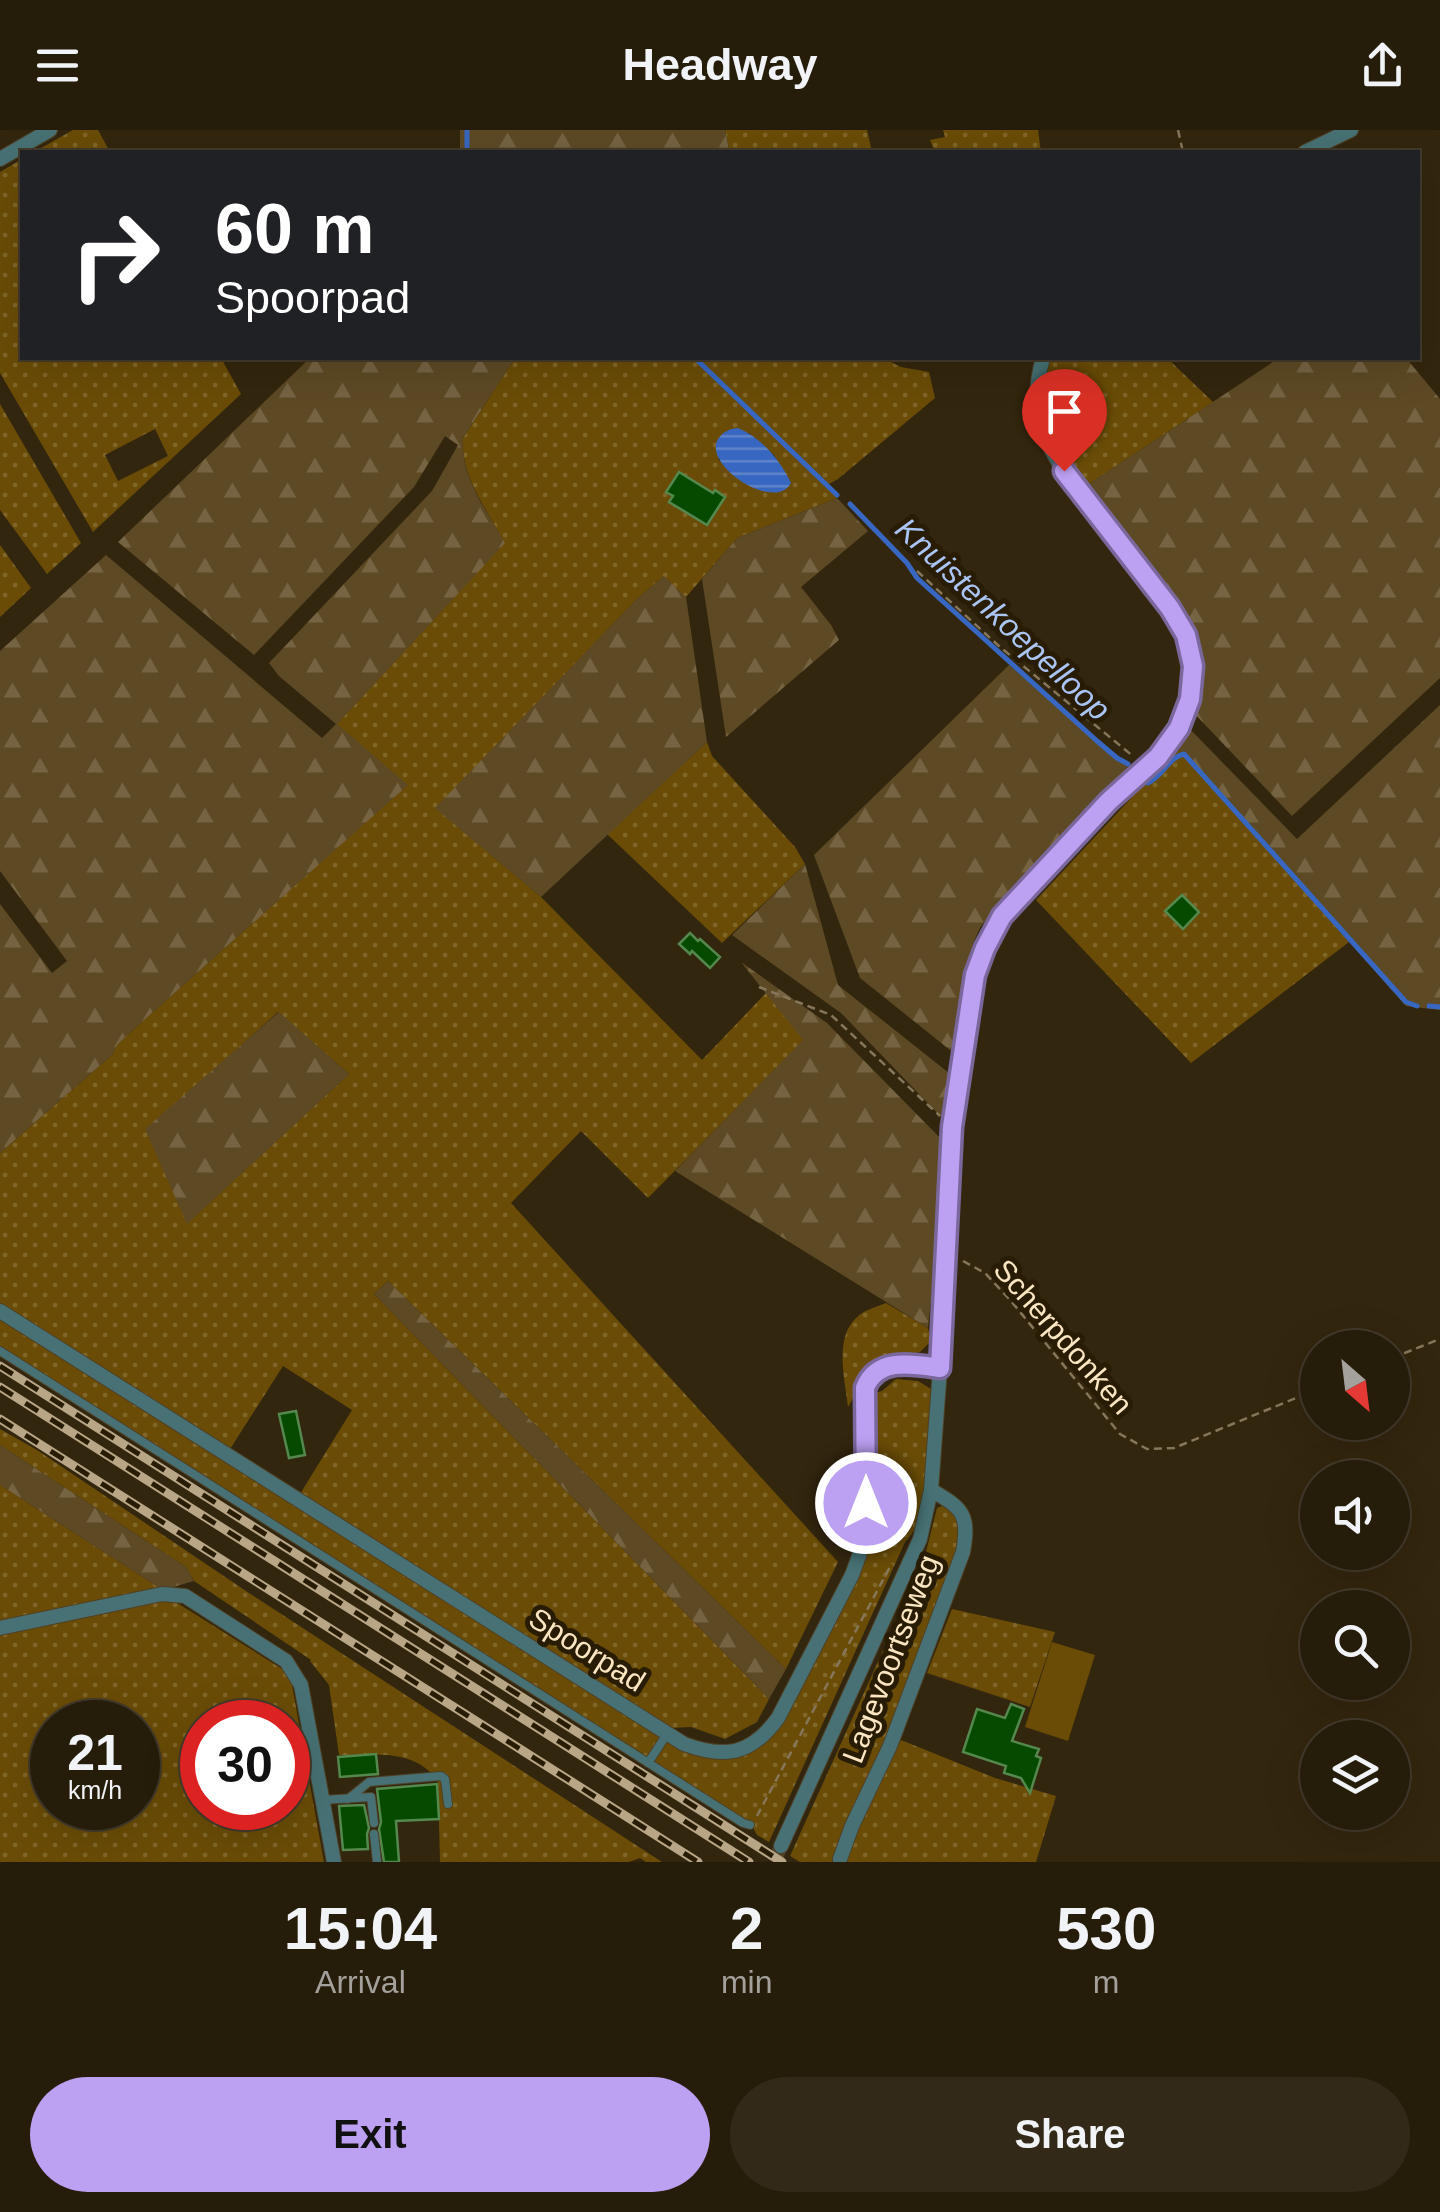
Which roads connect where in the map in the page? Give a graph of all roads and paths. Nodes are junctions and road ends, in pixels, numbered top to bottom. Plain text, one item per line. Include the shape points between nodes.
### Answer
1 (50, 130) edge
2 (1351, 130) edge
3 (1309, 150) edge
4 (0, 159) edge
5 (1042, 360) edge
6 (917, 571) dead end
7 (1146, 768) junction
8 (760, 987) dead end
9 (952, 1127) junction
10 (944, 1262) junction
11 (0, 1311) edge
12 (1440, 1339) edge
13 (0, 1351) edge
14 (1410, 1351) edge
15 (940, 1368) junction
16 (1300, 1396) edge
17 (931, 1490) junction
18 (908, 1566) junction
19 (0, 1628) edge
20 (667, 1734) junction
21 (648, 1763) junction
22 (348, 1799) junction
23 (322, 1800) junction
24 (448, 1804) dead end
25 (757, 1817) dead end
26 (374, 1823) dead end
27 (750, 1825) dead end
28 (374, 1834) dead end
29 (782, 1846) tunnel mouth
30 (839, 1861) edge
31 (334, 1862) edge
32 (377, 1862) edge

1 - 4 street
2 - 3 street
5 - 7 street, Lagevoortseweg via 1037,416 1048,448 1186,635 1193,666 1190,699 1179,728
6 - 7 path
7 - 9 street, Lagevoortseweg via 1002,916 975,975
8 - 9 path via 831,1015
9 - 10 street, Lagevoortseweg
10 - 15 street, Lagevoortseweg
10 - 16 path, Scherpdonken via 965,1261 985,1273 1120,1434 1147,1448 1174,1448
11 - 20 street, Spoorpad
12 - 14 path
13 - 21 lane
15 - 17 street, Lagevoortseweg
15 - 20 street, Spoorpad via 887,1366 869,1377 859,1556 772,1726 728,1754
17 - 18 street, Lagevoortseweg
17 - 30 street, Lagevoortseweg via 961,1511 963,1552
18 - 25 path via 893,1562 885,1573
18 - 29 street, Lagevoortseweg
19 - 23 street via 162,1594 185,1596 286,1661 301,1685
20 - 21 lane
21 - 27 lane
22 - 23 lane
22 - 24 lane via 369,1782 441,1776
22 - 26 lane via 371,1798
23 - 31 street
28 - 32 lane

